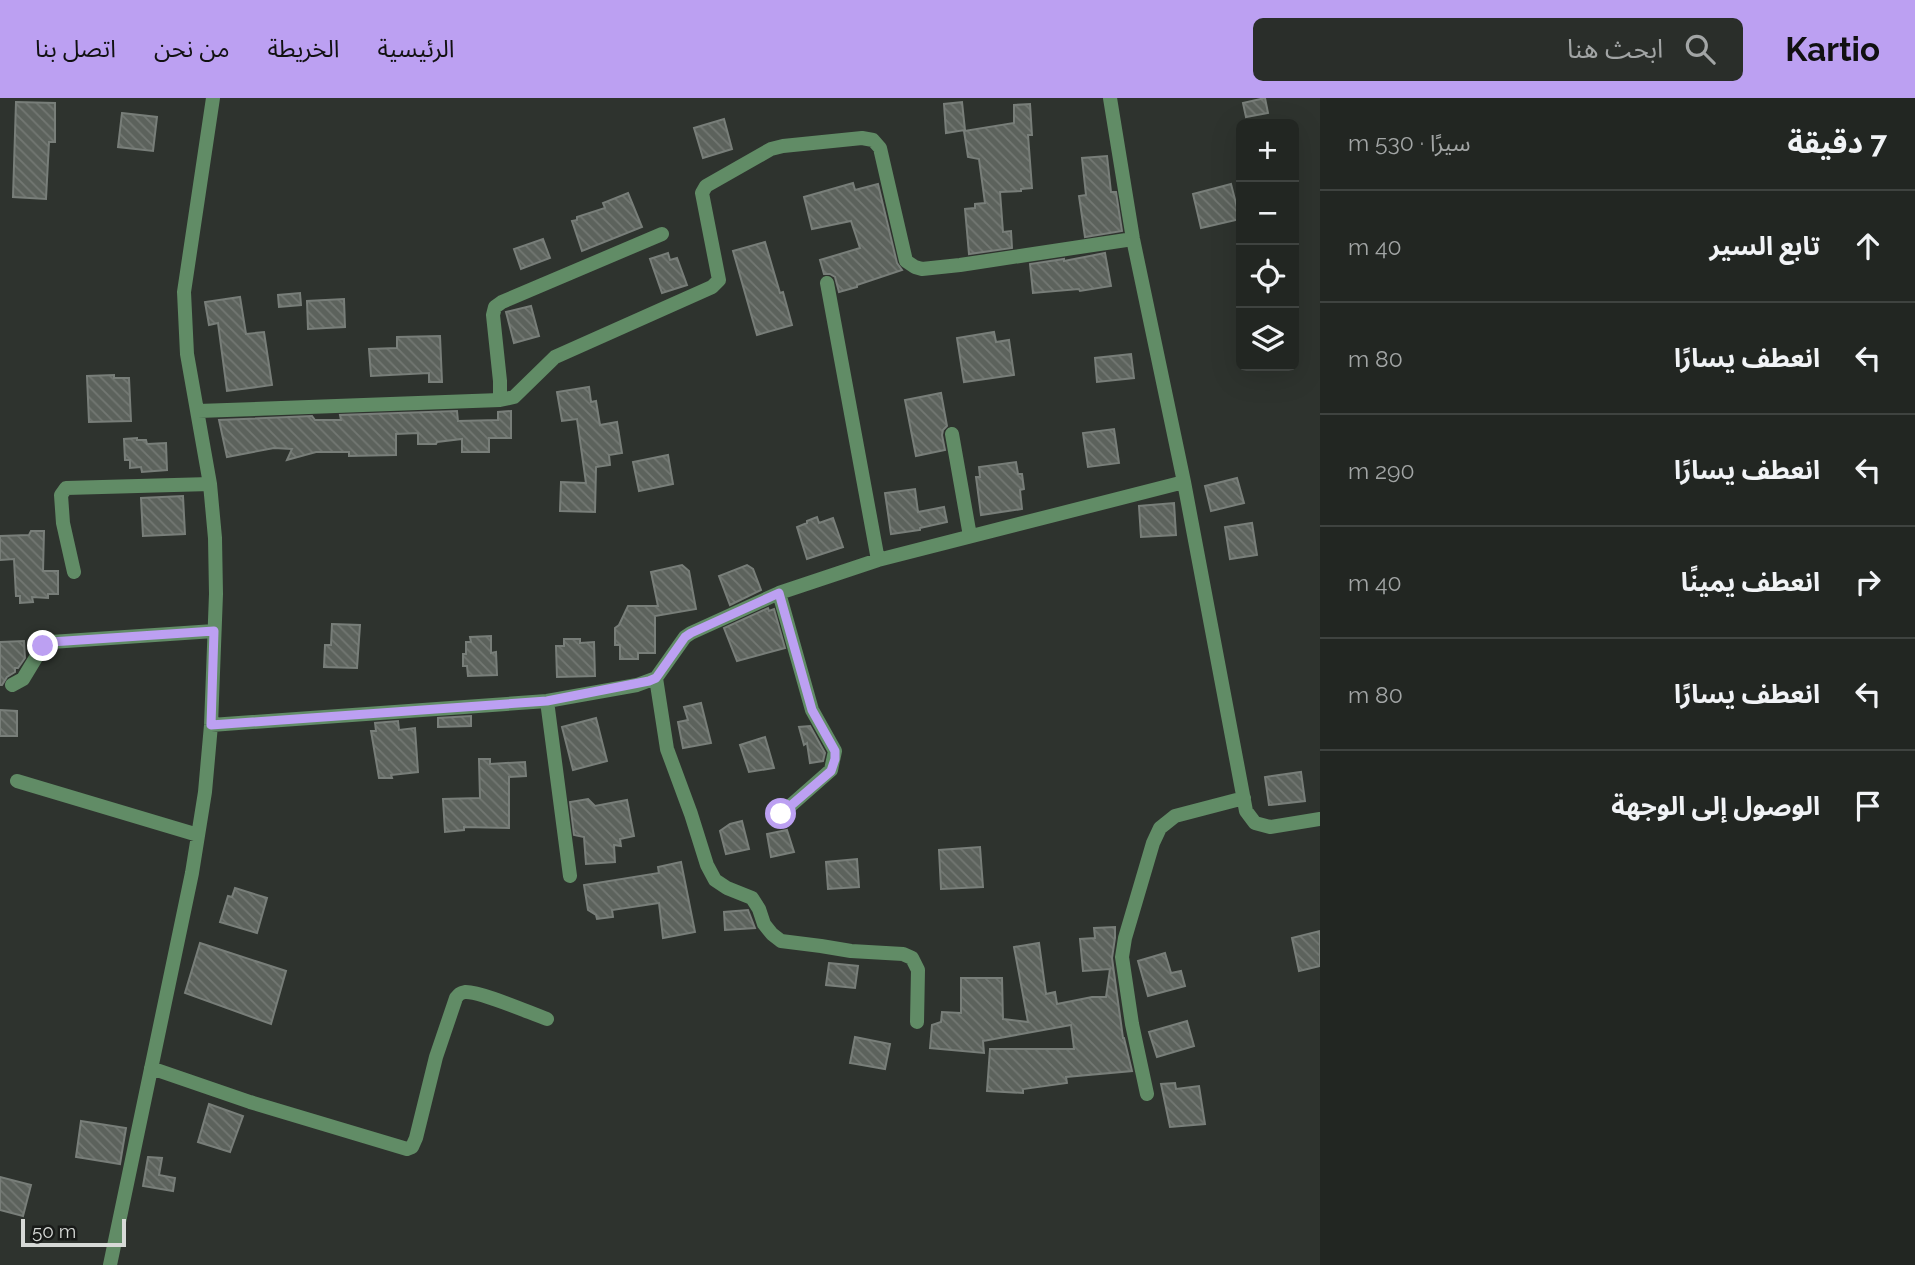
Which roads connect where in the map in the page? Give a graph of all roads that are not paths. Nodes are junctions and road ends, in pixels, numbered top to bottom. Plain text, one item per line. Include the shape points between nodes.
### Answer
1 (214, 98) edge
2 (1110, 98) edge
3 (662, 234) dead end
4 (1133, 239) junction
5 (827, 283) dead end
6 (500, 400) junction
7 (198, 411) junction
8 (951, 434) dead end
9 (1184, 482) junction
10 (210, 484) junction
11 (970, 536) junction
12 (878, 560) junction
13 (74, 572) dead end
14 (779, 593) junction
15 (214, 631) junction
16 (656, 678) junction
17 (12, 685) dead end
18 (547, 701) junction
19 (211, 725) junction
20 (17, 781) dead end
21 (1244, 797) junction
22 (781, 814) dead end
23 (1320, 819) edge
24 (198, 835) junction
25 (570, 876) dead end
26 (547, 1019) dead end
27 (917, 1022) dead end
28 (151, 1068) junction
29 (1147, 1094) dead end
30 (110, 1265) edge

1 - 7 street via 184,292 187,354
2 - 4 street
3 - 6 street via 495,307
4 - 6 street via 960,265 915,267 906,261 880,148 873,140 843,139 771,149 706,186 702,193 719,279 712,287 555,357 514,397
4 - 9 street
5 - 12 street
6 - 7 street
7 - 10 street
8 - 11 street
9 - 11 street
9 - 21 street
10 - 13 street via 65,488 61,495 63,523
10 - 15 street via 215,538
11 - 12 street
12 - 14 street
14 - 16 street via 685,637
14 - 22 street via 812,710 835,751 831,771
15 - 17 street via 51,642 43,646 23,679
15 - 19 street
16 - 18 street
16 - 27 street via 667,748 715,880 752,898 764,924 781,941 912,958 918,970
18 - 19 street
18 - 25 street
19 - 24 street
20 - 24 street
21 - 23 street via 1246,811 1255,822 1270,827
21 - 29 street via 1175,816 1160,828 1147,864 1122,957
24 - 28 street
26 - 28 street via 476,994 459,994 436,1057 416,1138 407,1149
28 - 30 street

